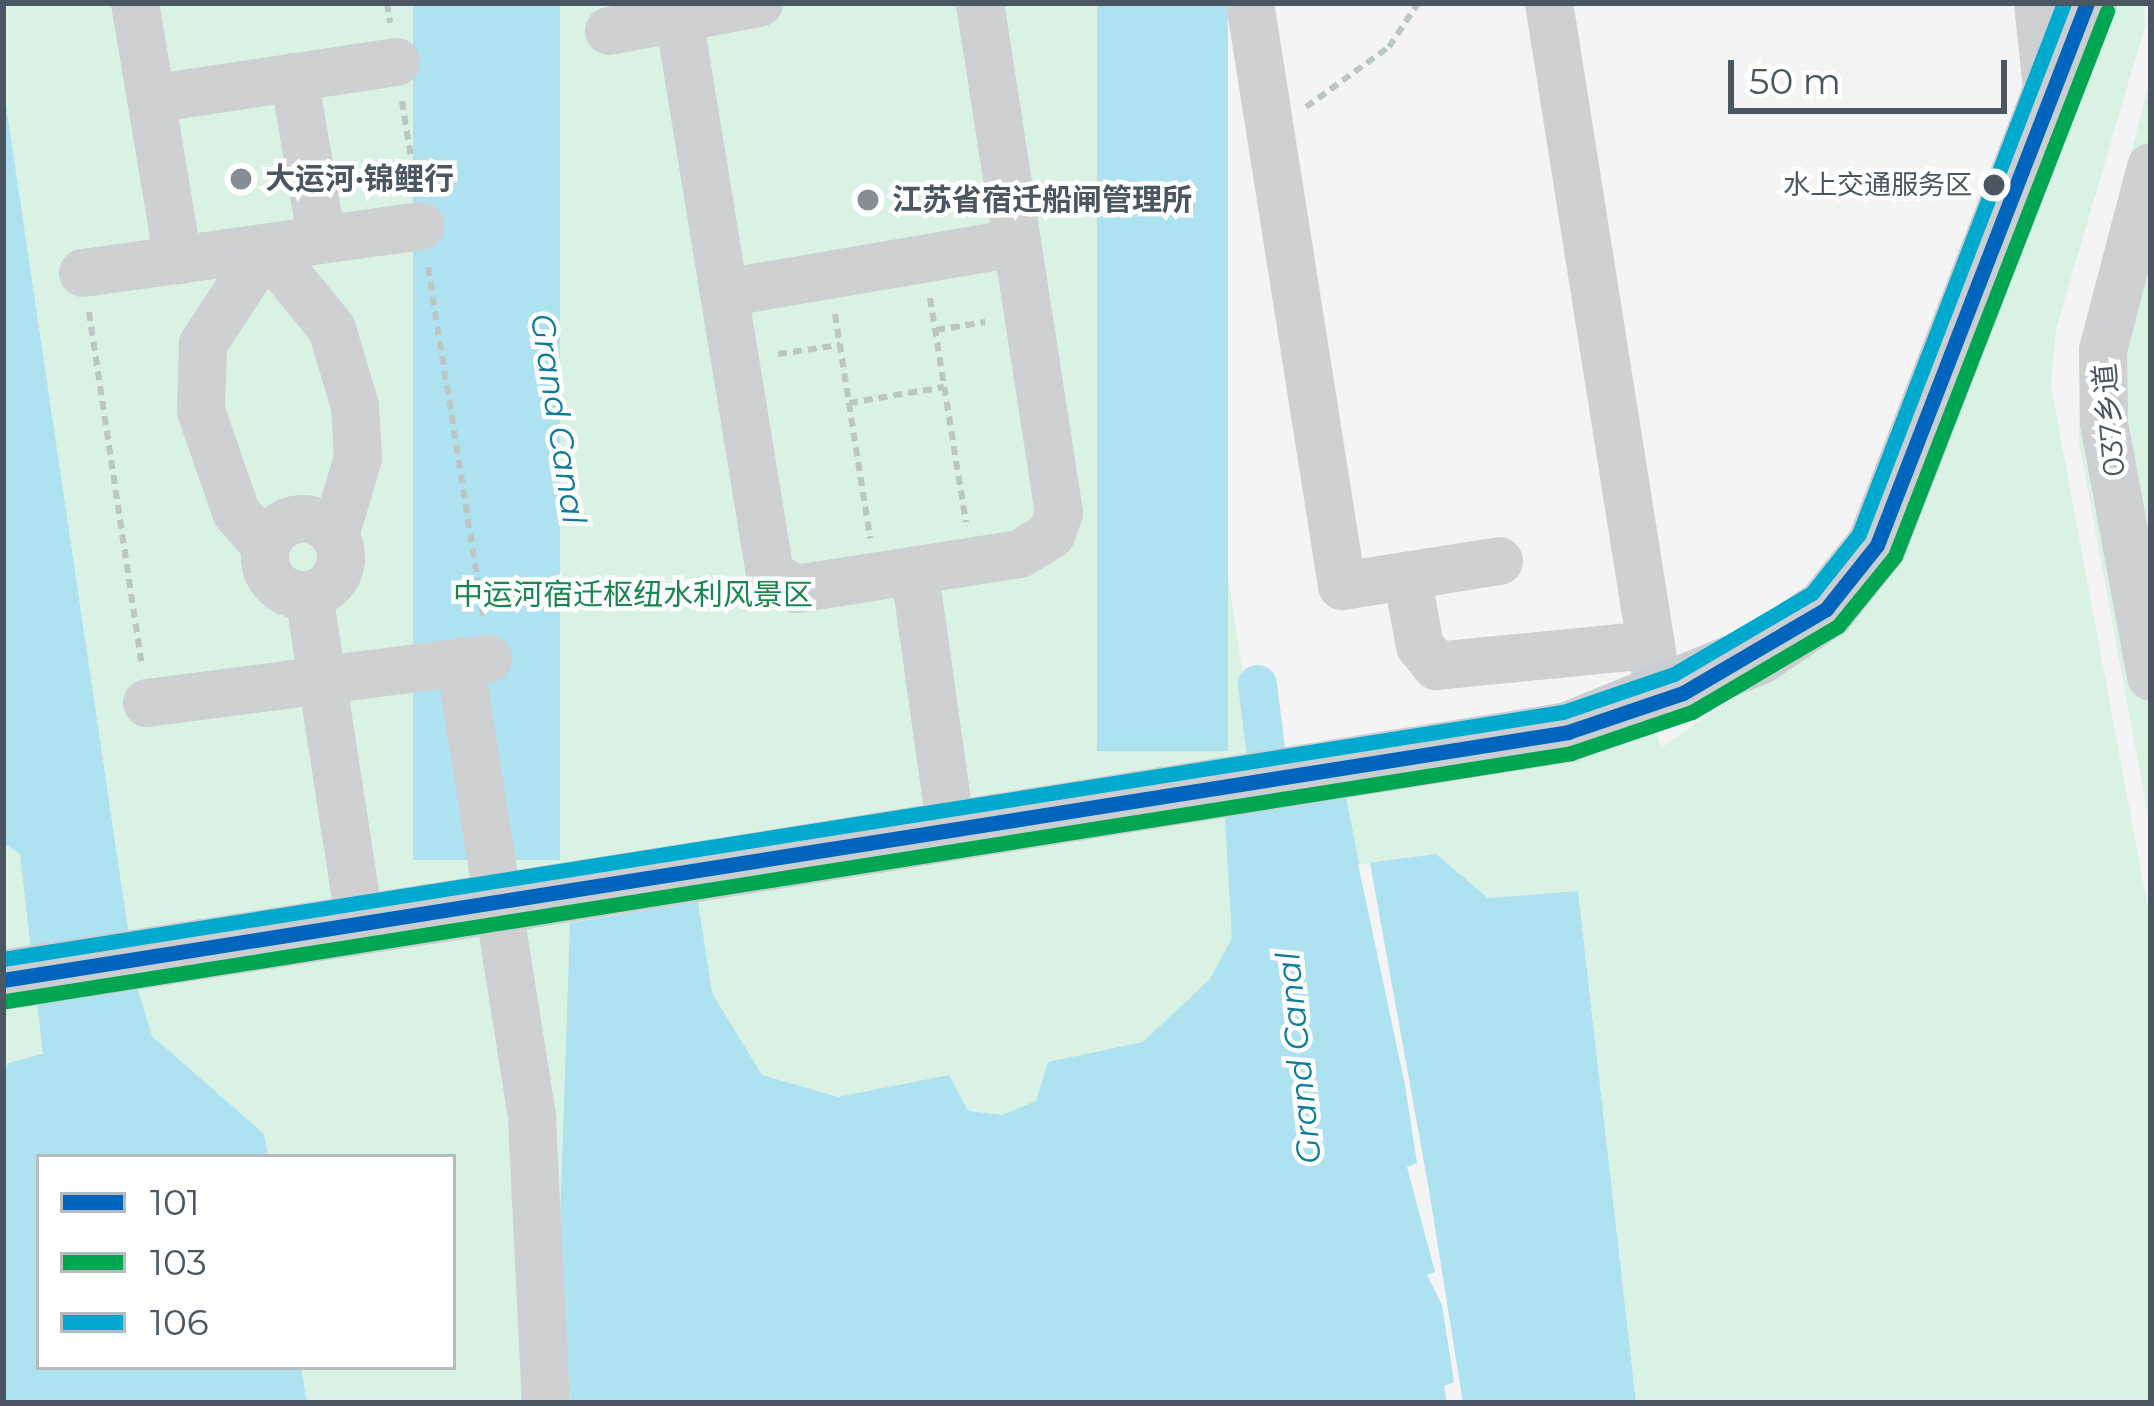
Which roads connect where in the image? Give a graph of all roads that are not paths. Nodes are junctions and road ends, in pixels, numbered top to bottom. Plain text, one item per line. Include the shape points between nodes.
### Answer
1 (135, 3) edge
2 (759, 3) edge
3 (980, 3) edge
4 (1250, 3) edge
5 (1549, 3) edge
6 (2038, 3) edge
7 (2087, 3) edge
8 (679, 18) junction
9 (609, 31) dead end
10 (396, 62) road end
11 (294, 77) junction
12 (2047, 88) junction
13 (151, 99) junction
14 (2151, 167) edge
15 (422, 226) road end
16 (322, 240) junction
17 (1017, 243) junction
18 (266, 248) junction
19 (178, 260) junction
20 (83, 273) road end
21 (724, 293) junction
22 (335, 536) junction
23 (266, 547) junction
24 (1499, 561) dead end
25 (896, 576) junction
26 (1407, 576) junction
27 (309, 595) junction
28 (1656, 674) junction
29 (2151, 677) edge
30 (322, 678) junction
31 (147, 703) road end
32 (976, 828) junction
33 (360, 925) junction
34 (3, 980) edge
35 (547, 1403) edge

1 - 13 street
2 - 8 street
3 - 17 street
4 - 26 street via 1342,586
5 - 28 street
6 - 12 street
7 - 12 main road
8 - 9 street
8 - 21 street
10 - 11 street
11 - 13 street
11 - 16 street
12 - 28 main road via 1877,545 1826,609
13 - 19 street
14 - 29 street, 037乡道 via 2103,350 2104,423
15 - 16 street
16 - 18 street
17 - 21 street
17 - 25 street via 1059,513 1037,548
18 - 19 street
18 - 22 street via 332,329 347,374 358,458
18 - 23 street via 203,344 202,411 236,512
19 - 20 street
21 - 25 street via 770,574 796,589
22 - 23 street via 303,518
22 - 27 street via 338,572
23 - 27 street via 274,583
24 - 26 street
25 - 32 street
26 - 28 street via 1420,646 1436,666
27 - 30 street
28 - 32 main road via 1495,744
30 - 31 street
30 - 33 street
30 - 35 street via 475,660 532,1119
32 - 33 main road, bridge
33 - 34 main road

